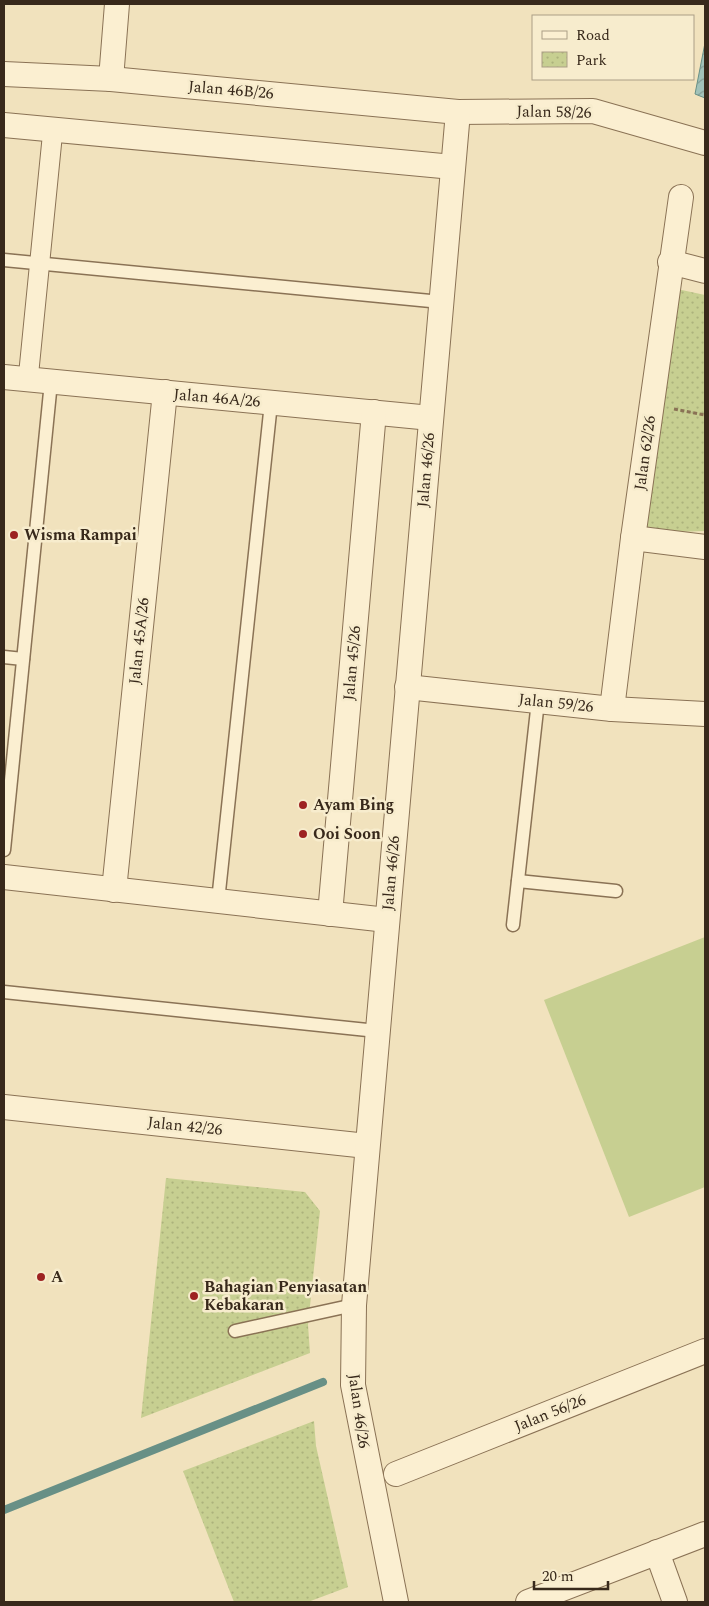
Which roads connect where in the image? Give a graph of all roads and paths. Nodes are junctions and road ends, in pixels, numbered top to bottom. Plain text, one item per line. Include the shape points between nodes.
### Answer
1 (117, 4) edge
2 (4, 74) edge
3 (111, 79) junction
4 (458, 112) junction
5 (4, 125) edge
6 (53, 129) junction
7 (705, 143) edge
8 (453, 167) junction
9 (681, 197) dead end
10 (4, 260) edge
11 (670, 262) junction
12 (40, 264) junction
13 (705, 272) edge
14 (441, 302) junction
15 (4, 377) edge
16 (40, 381) junction
17 (165, 392) junction
18 (272, 403) junction
19 (651, 405) junction
20 (374, 412) junction
21 (705, 415) edge
22 (431, 418) junction
23 (633, 538) junction
24 (705, 547) edge
25 (4, 657) edge
26 (23, 659) junction
27 (407, 687) junction
28 (538, 701) junction
29 (612, 709) junction
30 (705, 714) edge
31 (4, 850) edge
32 (4, 877) edge
33 (518, 881) junction
34 (114, 890) junction
35 (616, 891) dead end
36 (218, 901) junction
37 (330, 914) junction
38 (387, 920) junction
39 (512, 925) dead end
40 (4, 992) edge
41 (377, 1031) junction
42 (4, 1107) edge
43 (367, 1146) junction
44 (354, 1305) junction
45 (235, 1331) dead end
46 (705, 1351) edge
47 (396, 1474) dead end
48 (705, 1534) edge
49 (657, 1552) junction
50 (396, 1602) edge
51 (528, 1602) edge
52 (676, 1602) edge

1 - 3 street
2 - 3 street, Jalan 46B/26
3 - 4 street, Jalan 46B/26
4 - 7 street, Jalan 58/26 via 593,111
4 - 8 street, Jalan 46/26
5 - 6 street
6 - 8 street
6 - 12 street
8 - 14 street, Jalan 46/26
9 - 11 street, Jalan 62/26
10 - 12 lane
11 - 13 street
11 - 19 street, Jalan 62/26
12 - 14 lane
12 - 16 street
14 - 22 street, Jalan 46/26
15 - 16 street, Jalan 46A/26
16 - 17 street, Jalan 46A/26
16 - 26 lane
17 - 18 street, Jalan 46A/26
17 - 34 street, Jalan 45A/26
18 - 20 street, Jalan 46A/26
18 - 36 lane
19 - 21 path
19 - 23 street, Jalan 62/26
20 - 22 street, Jalan 46A/26
20 - 37 street, Jalan 45/26
22 - 27 street, Jalan 46/26
23 - 24 street
23 - 29 street, Jalan 62/26
25 - 26 lane
26 - 31 lane
27 - 28 street, Jalan 59/26
27 - 38 street, Jalan 46/26
28 - 29 street, Jalan 59/26
28 - 33 lane
29 - 30 street, Jalan 59/26
32 - 34 street
33 - 35 lane
33 - 39 lane
34 - 36 street
36 - 37 street
37 - 38 street
38 - 41 street, Jalan 46/26
40 - 41 lane
41 - 43 street, Jalan 46/26
42 - 43 street, Jalan 42/26
43 - 44 street, Jalan 46/26
44 - 45 lane
44 - 50 street, Jalan 46/26 via 353,1384
46 - 47 street, Jalan 56/26
48 - 49 street
49 - 51 street
49 - 52 street

